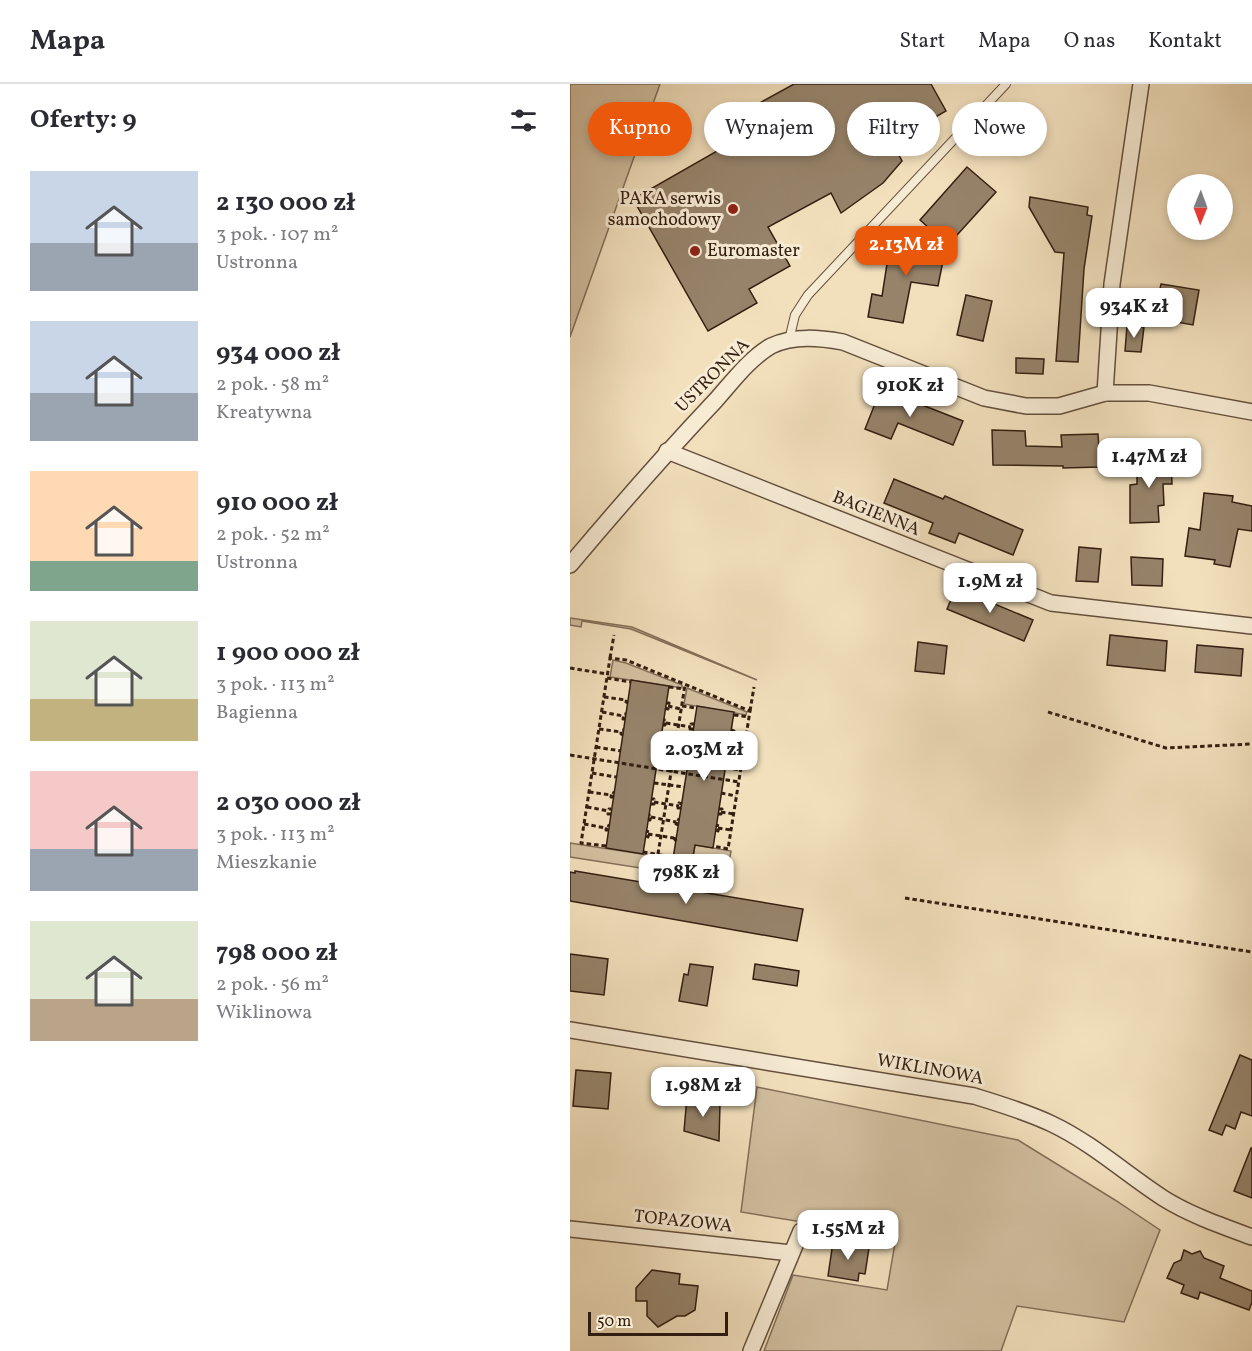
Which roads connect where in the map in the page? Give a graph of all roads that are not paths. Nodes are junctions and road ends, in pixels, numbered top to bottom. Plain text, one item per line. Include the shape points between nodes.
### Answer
1 (1006, 84) edge
2 (1141, 84) edge
3 (789, 340) junction
4 (1105, 393) junction
5 (1252, 412) edge
6 (667, 451) junction
7 (570, 565) edge
8 (1252, 627) edge
9 (570, 1030) edge
10 (570, 1229) edge
11 (801, 1231) dead end
12 (1252, 1237) edge
13 (791, 1253) junction
14 (751, 1351) edge

1 - 3 lane via 808,295 795,315
2 - 4 street via 1112,284
3 - 4 street, USTRONNA via 843,342 984,398 1026,406 1059,406
3 - 6 street, USTRONNA via 771,346 752,361
4 - 5 street, USTRONNA via 1149,393
6 - 7 street, USTRONNA
6 - 8 street, BAGIENNA via 1051,603
9 - 12 street, WIKLINOWA via 974,1096 1014,1108 1082,1141 1166,1199
10 - 13 street, TOPAZOWA
11 - 13 street
13 - 14 street

